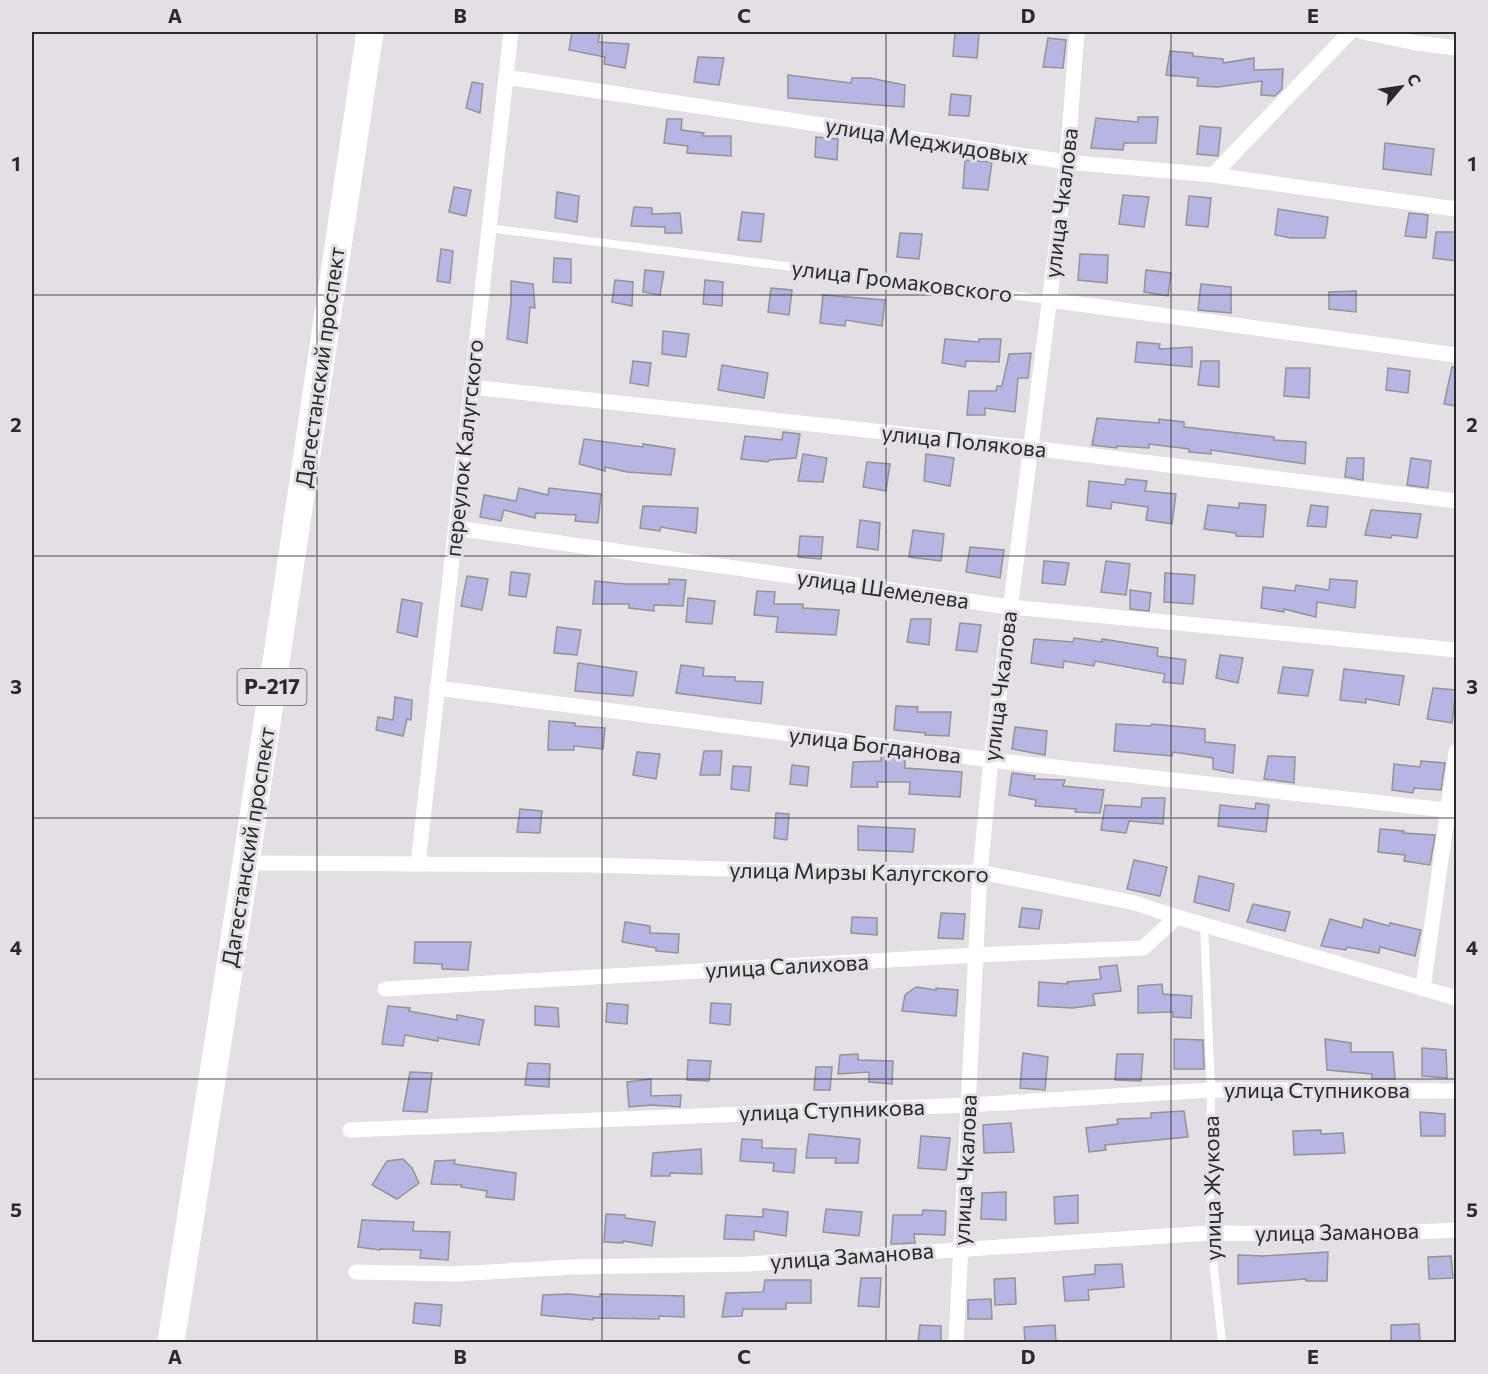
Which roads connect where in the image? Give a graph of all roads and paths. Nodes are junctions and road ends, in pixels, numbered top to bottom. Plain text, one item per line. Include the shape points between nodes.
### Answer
1 (370, 32) edge
2 (511, 32) edge
3 (1077, 32) edge
4 (1350, 32) edge
5 (1363, 32) edge
6 (1456, 48) edge
7 (506, 77) junction
8 (1067, 162) junction
9 (1213, 175) junction
10 (1456, 209) edge
11 (489, 228) junction
12 (1049, 300) junction
13 (1456, 355) edge
14 (471, 387) junction
15 (1030, 448) junction
16 (1456, 501) edge
17 (455, 528) junction
18 (1010, 607) junction
19 (1456, 650) edge
20 (437, 688) junction
21 (1456, 752) edge
22 (991, 760) junction
23 (1452, 810) edge
24 (246, 863) junction
25 (418, 864) junction
26 (980, 872) junction
27 (1177, 917) junction
28 (1204, 925) junction
29 (976, 955) junction
30 (1423, 988) junction
31 (385, 989) dead end
32 (1456, 998) edge
33 (1211, 1090) junction
34 (1456, 1091) edge
35 (968, 1105) junction
36 (350, 1130) dead end
37 (1456, 1230) edge
38 (1210, 1233) junction
39 (962, 1249) junction
40 (356, 1272) dead end
41 (171, 1342) edge
42 (956, 1342) edge
43 (1222, 1342) edge

1 - 24 highway, Дагестанский проспект / Р-217
2 - 7 street, переулок Калугского
3 - 8 street, улица Чкалова
4 - 9 street
5 - 6 street
7 - 8 street, улица Меджидовых
7 - 11 street, переулок Калугского
8 - 9 street, улица Меджидовых
8 - 12 street, улица Чкалова
9 - 10 street, улица Меджидовых
11 - 12 lane, улица Громаковского
11 - 14 street, переулок Калугского
12 - 13 street, улица Громаковского
12 - 15 street, улица Чкалова
14 - 15 street, улица Полякова
14 - 17 street, переулок Калугского
15 - 16 street, улица Полякова
15 - 18 street, улица Чкалова
17 - 18 street, улица Шемелева
17 - 20 street, переулок Калугского
18 - 19 street, улица Шемелева
18 - 22 street, улица Чкалова
20 - 22 street, улица Богданова
20 - 25 street, переулок Калугского
21 - 23 street
22 - 23 street, улица Богданова
22 - 26 street, улица Чкалова
23 - 30 street
24 - 25 street, улица Мирзы Калугского
24 - 41 highway, Дагестанский проспект / Р-217
25 - 26 street, улица Мирзы Калугского
26 - 27 street, улица Мирзы Калугского via 1135,903
26 - 29 street, улица Чкалова
27 - 28 street, улица Мирзы Калугского
27 - 29 street, улица Салихова via 1143,948
28 - 30 street, улица Мирзы Калугского
28 - 33 lane, улица Жукова
29 - 31 street, улица Салихова
29 - 35 street, улица Чкалова
30 - 32 street, улица Мирзы Калугского
33 - 34 street, улица Ступникова
33 - 35 street, улица Ступникова
33 - 38 lane, улица Жукова
35 - 36 street, улица Ступникова
35 - 39 street, улица Чкалова
37 - 38 street, улица Заманова
38 - 39 street, улица Заманова
38 - 43 lane, улица Жукова
39 - 40 street, улица Заманова via 747,1264 454,1274
39 - 42 street, улица Чкалова

